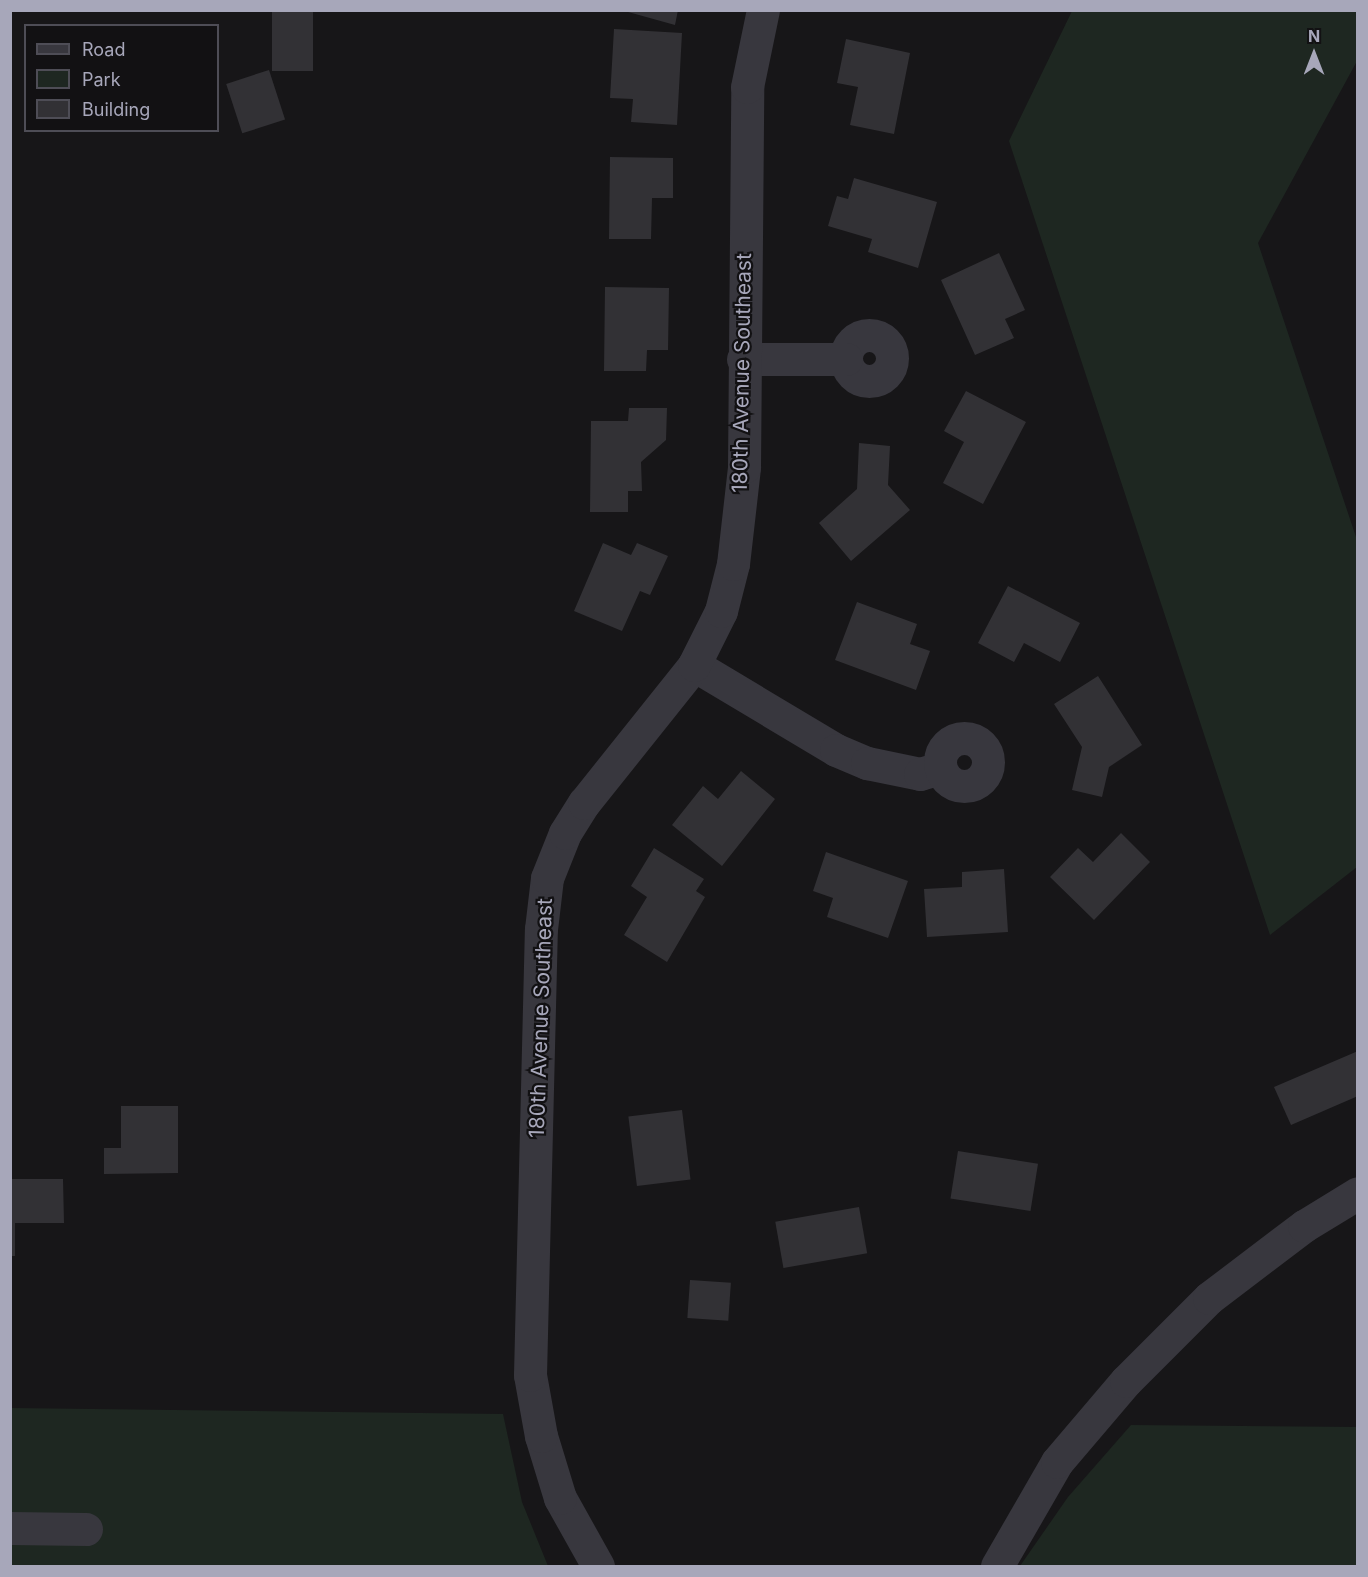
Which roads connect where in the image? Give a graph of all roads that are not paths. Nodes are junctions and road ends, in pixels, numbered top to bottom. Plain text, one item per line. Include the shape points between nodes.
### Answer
1 (763, 10) edge
2 (846, 358) dead end
3 (743, 359) junction
4 (694, 664) junction
5 (940, 768) dead end
6 (1358, 1193) edge
7 (10, 1528) edge
8 (86, 1528) dead end
9 (598, 1566) edge
10 (997, 1566) edge

1 - 3 street, 180th Avenue Southeast via 747,87
2 - 3 street
3 - 4 street, 180th Avenue Southeast via 744,467 733,564 721,611
4 - 5 street via 836,750 902,772 920,774
4 - 9 street, 180th Avenue Southeast via 584,803 565,833 547,878 541,929 530,1375 541,1436 560,1498
6 - 10 street via 1304,1226 1209,1298 1126,1381 1057,1462
7 - 8 street

